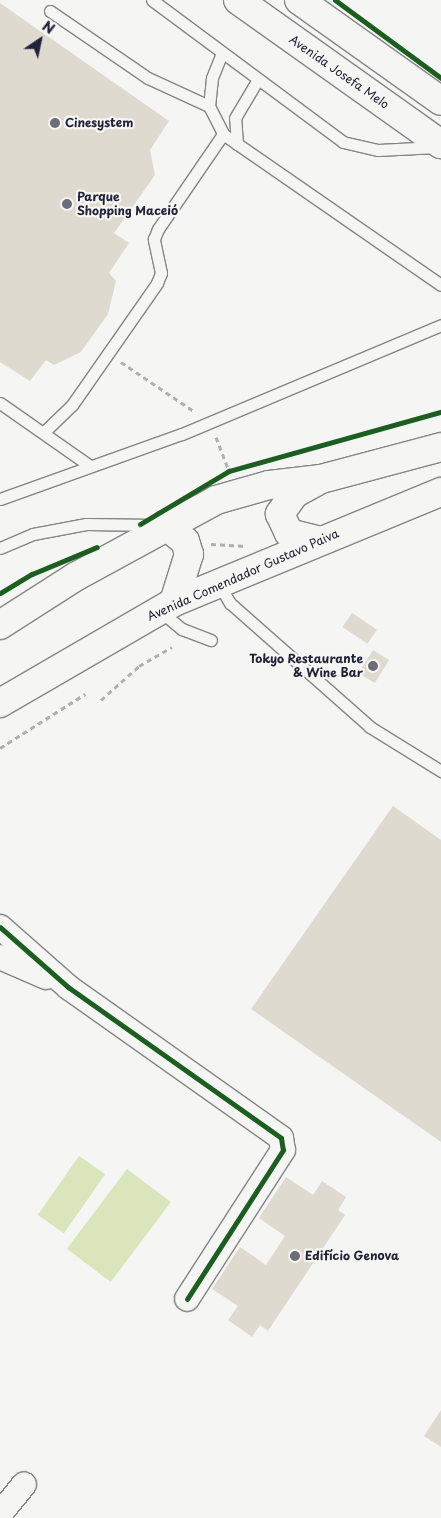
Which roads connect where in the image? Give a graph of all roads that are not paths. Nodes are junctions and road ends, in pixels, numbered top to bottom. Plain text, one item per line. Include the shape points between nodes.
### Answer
1 (152, 0) edge
2 (238, 0) edge
3 (299, 0) edge
4 (50, 11) dead end
5 (222, 54) junction
6 (257, 81) junction
7 (441, 101) edge
8 (209, 106) junction
9 (223, 134) junction
10 (237, 144) junction
11 (441, 145) edge
12 (441, 285) edge
13 (441, 325) edge
14 (0, 403) edge
15 (44, 432) junction
16 (441, 448) edge
17 (90, 466) junction
18 (322, 479) junction
19 (438, 497) edge
20 (0, 499) edge
21 (165, 525) junction
22 (318, 540) junction
23 (0, 548) edge
24 (220, 586) junction
25 (167, 606) junction
26 (0, 625) edge
27 (211, 640) dead end
28 (0, 703) edge
29 (441, 771) edge
30 (0, 927) edge
31 (0, 957) edge
32 (68, 987) junction
33 (187, 1299) dead end
34 (24, 1484) dead end
35 (0, 1514) edge

1 - 5 lane
2 - 11 main road, Avenida Josefa Melo
3 - 7 main road
4 - 8 lane via 148,78
5 - 6 lane
5 - 8 lane via 212,78
6 - 10 lane via 235,118
6 - 11 lane via 343,142 378,150
8 - 9 lane
9 - 10 lane
9 - 15 lane via 158,229 154,239 161,273 61,418
10 - 12 lane
13 - 17 lane via 210,423
14 - 15 lane
15 - 17 lane
16 - 18 main road
17 - 20 lane
18 - 21 main road via 242,490
18 - 22 main road via 295,493 280,514 289,533
19 - 22 main road, Avenida Comendador Gustavo Paiva
21 - 23 lane via 86,524 33,534
21 - 25 main road via 185,541 189,554
21 - 26 main road
22 - 24 main road, Avenida Comendador Gustavo Paiva
24 - 25 main road, Avenida Comendador Gustavo Paiva
24 - 29 lane via 230,603 370,727
25 - 27 lane via 182,630
25 - 28 main road, Avenida Comendador Gustavo Paiva
30 - 32 street
31 - 32 street
32 - 33 street via 281,1138 283,1150
34 - 35 street

